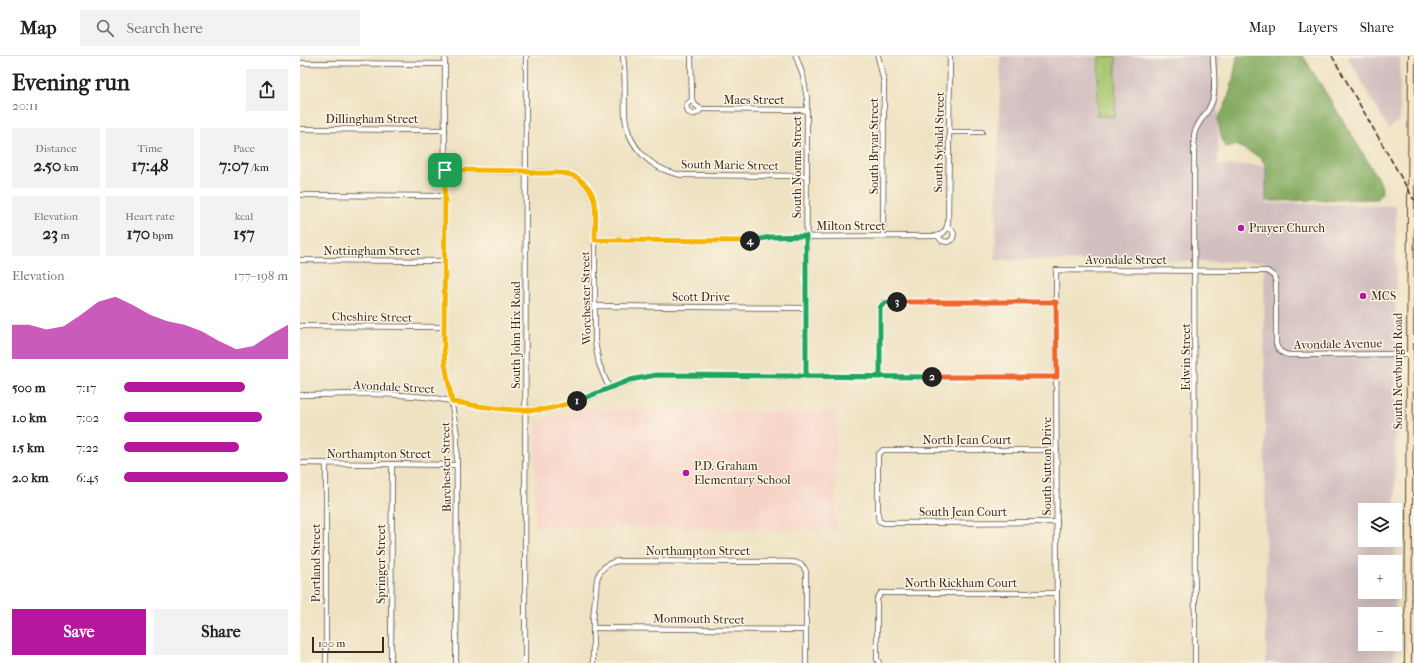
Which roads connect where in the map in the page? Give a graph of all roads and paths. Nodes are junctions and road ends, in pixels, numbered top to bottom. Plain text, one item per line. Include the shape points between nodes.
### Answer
1 (445, 56) edge
2 (526, 56) edge
3 (623, 56) edge
4 (691, 56) edge
5 (796, 56) edge
6 (878, 56) edge
7 (950, 56) edge
8 (1213, 56) edge
9 (1412, 56) edge
10 (300, 63) edge
11 (445, 64) junction
12 (692, 100) junction
13 (701, 109) junction
14 (807, 110) junction
15 (300, 129) edge
16 (445, 130) junction
17 (950, 132) junction
18 (982, 132) dead end
19 (445, 170) junction
20 (527, 172) junction
21 (807, 176) junction
22 (300, 195) edge
23 (444, 196) junction
24 (946, 230) junction
25 (806, 236) junction
26 (884, 236) junction
27 (938, 236) junction
28 (595, 240) junction
29 (952, 240) joint
30 (300, 260) edge
31 (444, 261) junction
32 (1056, 270) joint
33 (1195, 270) junction
34 (1056, 302) junction
35 (595, 306) junction
36 (806, 308) junction
37 (300, 326) edge
38 (444, 327) junction
39 (1410, 354) junction
40 (806, 376) junction
41 (880, 377) junction
42 (1057, 377) junction
43 (609, 388) junction
44 (300, 395) edge
45 (452, 402) junction
46 (526, 410) junction
47 (1057, 450) junction
48 (300, 463) edge
49 (326, 464) junction
50 (392, 464) junction
51 (457, 464) junction
52 (878, 511) joint
53 (1057, 522) junction
54 (1057, 593) junction
55 (593, 628) junction
56 (805, 630) junction
57 (326, 663) edge
58 (391, 663) edge
59 (456, 663) edge
60 (525, 663) edge
61 (593, 663) edge
62 (806, 663) edge
63 (879, 663) edge
64 (1057, 663) edge
65 (1195, 663) edge
66 (1408, 663) edge

1 - 11 street, Barchester Street
2 - 20 street, South John Hix Road
3 - 21 street, South Marie Street via 627,128 635,146 654,165 682,175
4 - 12 street, Maes Street
5 - 14 street, South Norma Street via 805,83
6 - 26 street, South Bryar Street via 884,88
7 - 17 street, South Sybald Street
8 - 33 street, Edwin Street via 1214,96 1194,135
9 - 39 main road, South Newburgh Road
10 - 11 street
11 - 16 street, Barchester Street
12 - 13 street
12 - 13 street, Maes Street via 686,105 688,112 694,115
13 - 14 street, Maes Street
14 - 21 street, South Norma Street
15 - 16 street, Dillingham Street
16 - 19 street, Barchester Street
17 - 18 street
17 - 24 street, South Sybald Street
19 - 20 street, Worchester Street
19 - 23 street, Barchester Street
20 - 28 street, Worchester Street via 563,173 582,181 595,203
20 - 46 street, South John Hix Road
21 - 25 street, South Norma Street
22 - 23 street
23 - 31 street, Barchester Street
24 - 27 street
24 - 29 street, South Sybald Street via 952,230
25 - 26 street, Milton Street
25 - 28 street, Milton Street via 741,241
25 - 36 street, South Norma Street
26 - 27 street, Milton Street
27 - 29 street, Milton Street via 942,241
28 - 35 street, Worchester Street
30 - 31 street, Nottingham Street
31 - 38 street, Barchester Street
32 - 33 street, Avondale Street
32 - 34 street, South Sutton Drive
33 - 39 street, Avondale Avenue via 1263,270 1271,273 1276,283 1276,344 1278,350 1284,354
33 - 65 street, Edwin Street
34 - 41 street via 883,303 880,308
34 - 42 street, South Sutton Drive
35 - 36 street, Scott Drive
35 - 43 street, Worchester Street via 596,350
36 - 40 street, South Norma Street
37 - 38 street, Cheshire Street
38 - 45 street, Barchester Street via 445,364
39 - 66 main road, South Newburgh Road
40 - 41 street, Avondale Street
40 - 43 street, Avondale Street via 656,375 636,378
41 - 42 street, Avondale Street
42 - 47 street, South Sutton Drive
43 - 46 street, Avondale Street via 561,406
44 - 45 street, Avondale Street via 404,395
45 - 46 street, Avondale Street
45 - 51 street, Barchester Street via 457,435
46 - 60 street, South John Hix Road
47 - 52 street, North Jean Court via 885,450 879,454
47 - 53 street, South Sutton Drive
48 - 49 street, Northampton Street
49 - 50 street, Northampton Street
49 - 57 street, Portland Street
50 - 51 street, Northampton Street
50 - 58 street, Springer Street
51 - 59 street, Barchester Street
52 - 53 street, South Jean Court via 879,521 884,523
53 - 54 street, South Sutton Drive
54 - 63 street, North Rickham Court via 881,593 877,597
54 - 64 street, South Sutton Drive
55 - 56 street, Monmouth Street
55 - 56 street, Northampton Street via 598,575 611,562 788,562 803,565 806,572
55 - 61 street
56 - 62 street

